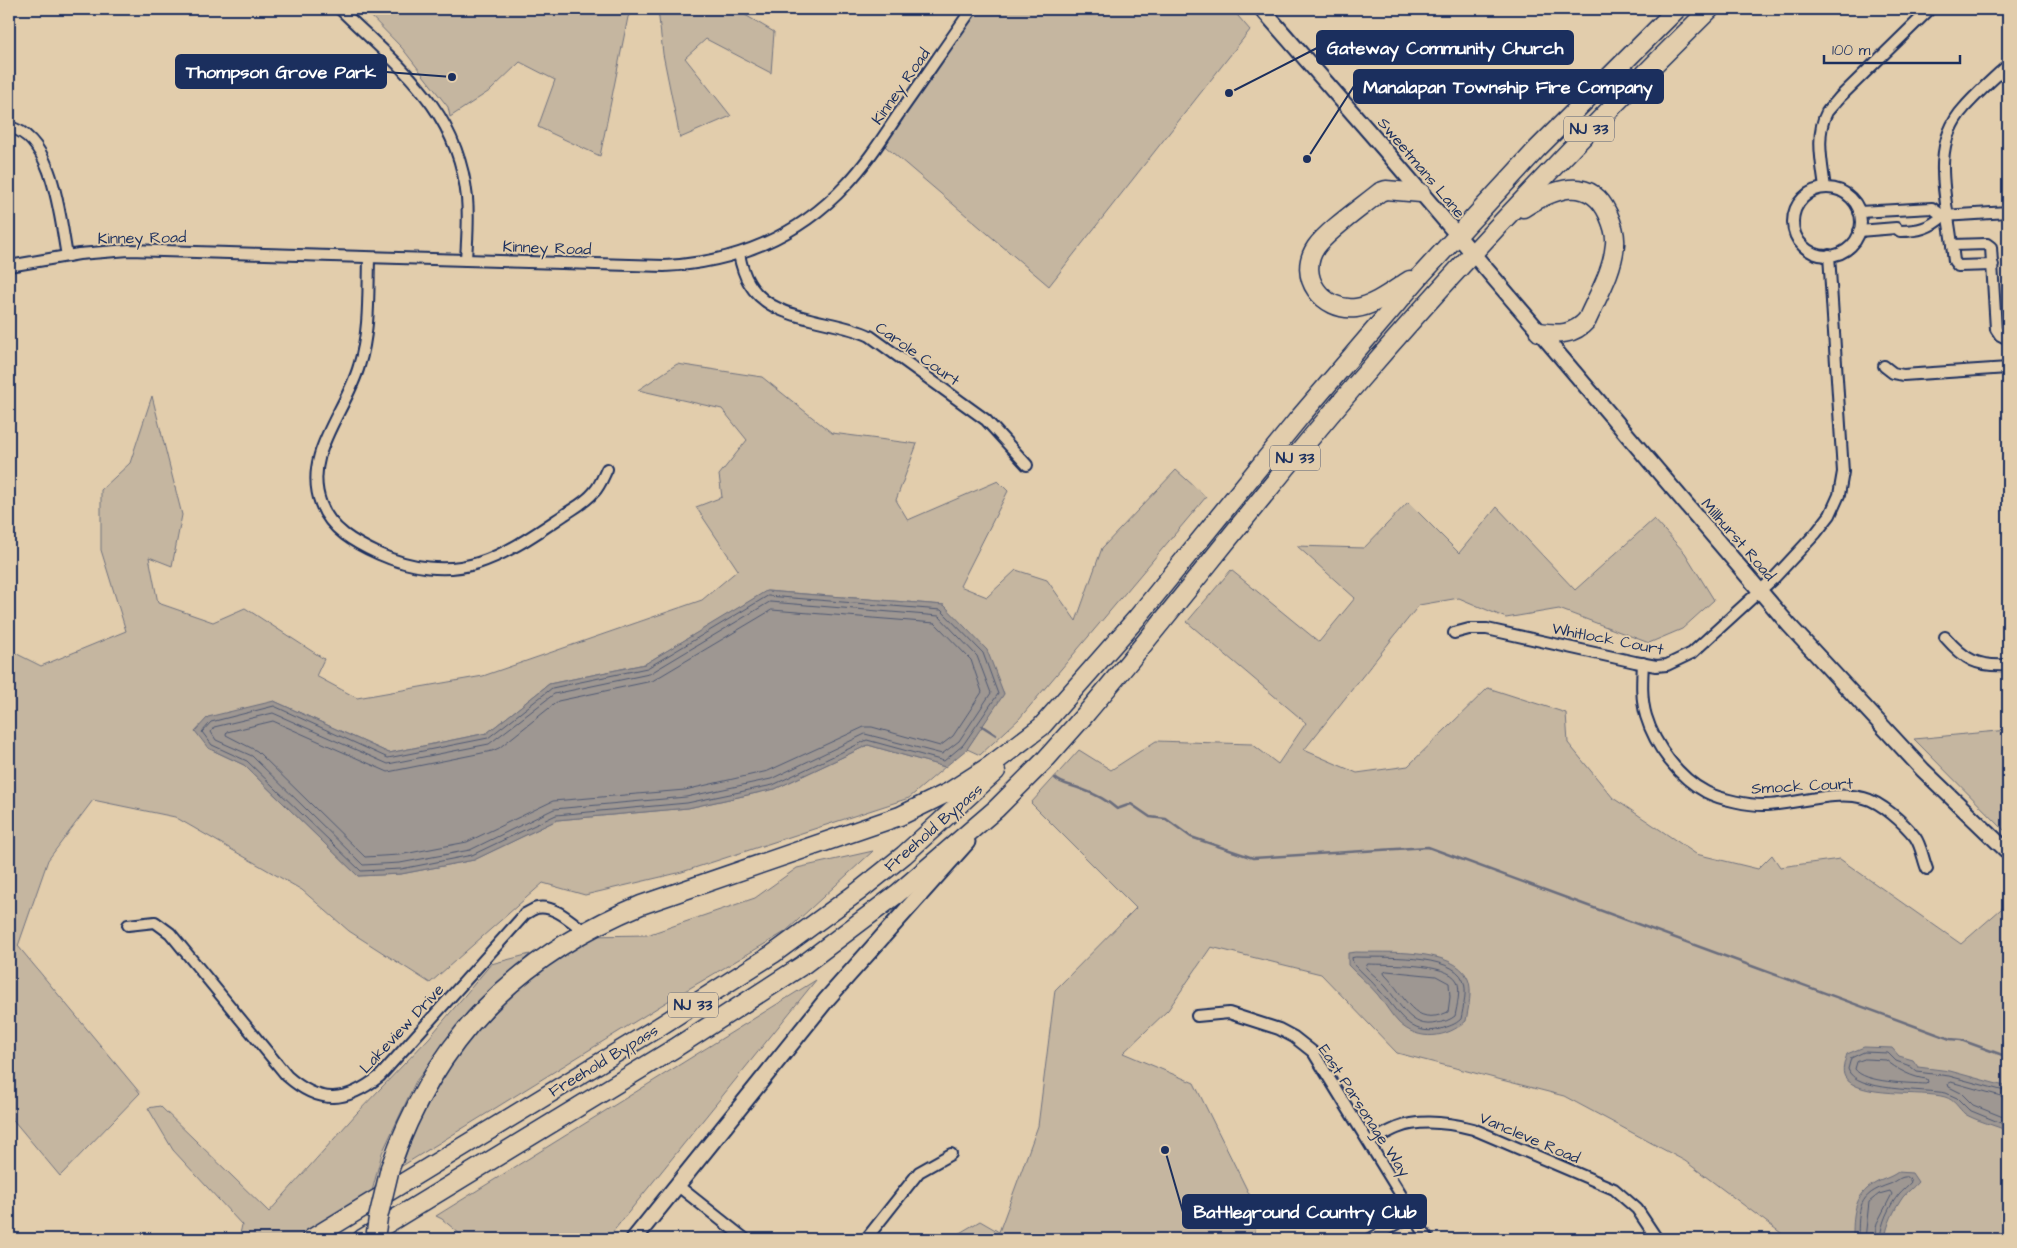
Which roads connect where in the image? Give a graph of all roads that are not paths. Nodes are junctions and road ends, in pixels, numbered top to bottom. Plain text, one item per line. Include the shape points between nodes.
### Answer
1 (340, 9) edge
2 (972, 9) edge
3 (1262, 9) edge
4 (1677, 9) edge
5 (1710, 9) edge
6 (1930, 9) edge
7 (2008, 65) edge
8 (9, 128) edge
9 (1825, 188) junction
10 (1421, 193) junction
11 (1894, 210) junction
12 (1859, 212) junction
13 (2008, 212) edge
14 (1946, 215) junction
15 (1501, 222) junction
16 (1894, 228) junction
17 (1859, 231) junction
18 (1457, 235) junction
19 (1952, 245) junction
20 (1472, 253) junction
21 (739, 254) junction
22 (1829, 255) junction
23 (66, 256) junction
24 (369, 258) junction
25 (466, 260) junction
26 (1993, 265) junction
27 (9, 266) edge
28 (1422, 274) junction
29 (1539, 332) junction
30 (2008, 339) edge
31 (1884, 366) dead end
32 (2008, 368) edge
33 (1027, 466) dead end
34 (607, 469) dead end
35 (1760, 590) junction
36 (1454, 632) dead end
37 (1946, 637) dead end
38 (1643, 664) junction
39 (2008, 665) edge
40 (1041, 727) junction
41 (996, 809) junction
42 (2008, 852) edge
43 (1927, 869) dead end
44 (128, 925) dead end
45 (584, 931) junction
46 (1197, 1016) dead end
47 (1369, 1142) junction
48 (951, 1154) dead end
49 (677, 1185) junction
50 (1413, 1215) junction
51 (311, 1239) edge
52 (362, 1239) edge
53 (375, 1239) edge
54 (634, 1239) edge
55 (745, 1239) edge
56 (866, 1239) edge
57 (1370, 1239) edge
58 (1428, 1239) edge
59 (1657, 1239) edge

1 - 25 street via 418,86 445,124 460,159 466,191
2 - 21 street, Kinney Road via 847,184 802,224
3 - 10 street, Sweetmans Lane
4 - 18 highway, NJ 33
5 - 15 highway, NJ 33
6 - 9 street via 1827,113 1822,128 1821,151
7 - 14 street via 1962,109 1949,129 1942,154
8 - 23 street via 21,131 29,138 49,171
9 - 12 street via 1842,191 1851,198
9 - 22 street via 1808,193 1799,201 1792,221 1796,237 1806,249
10 - 18 street, Sweetmans Lane
10 - 28 highway via 1380,192 1324,238 1314,252 1310,268 1312,282 1322,297 1333,305 1349,309 1375,301
11 - 12 street
11 - 14 street via 1932,208
11 - 16 street
12 - 17 street
13 - 14 street
14 - 16 street via 1933,226 1918,231
14 - 19 street
15 - 20 highway, NJ 33
15 - 29 highway via 1546,194 1574,188 1598,199 1612,223 1616,241 1613,258 1587,320 1570,332
16 - 17 street
17 - 22 street via 1847,248
18 - 20 street, Millhurst Road
18 - 28 highway, NJ 33
19 - 26 street via 1954,262 1958,266
19 - 26 street via 1987,244 1991,248
20 - 29 street, Millhurst Road
20 - 41 highway, NJ 33 via 1324,422 1084,716
21 - 25 street, Kinney Road via 702,263 664,266
21 - 33 street, Carole Court via 748,282 768,304 781,311 870,336 986,420
22 - 35 street, Whitlock Court via 1842,472 1839,496 1816,534
23 - 24 street, Kinney Road via 129,250
23 - 27 street, Kinney Road
24 - 25 street, Kinney Road
24 - 34 street via 367,324 362,356 316,464 318,496 326,516 339,530 370,550 404,563 438,568 468,566 507,550 581,504 596,489
26 - 30 street via 1996,329
28 - 40 highway, NJ 33 via 1299,418 1136,619
29 - 35 street, Millhurst Road
31 - 32 street via 1903,375
35 - 38 street, Whitlock Court via 1692,653 1667,665
35 - 42 street, Millhurst Road via 1871,716
36 - 38 street, Whitlock Court via 1487,629
37 - 39 street via 1958,652 1980,665
38 - 43 street, Smock Court via 1646,716 1655,741 1677,769 1707,792 1764,805 1844,796 1865,798 1887,810 1915,838
40 - 45 highway via 949,792 900,816 642,905
40 - 51 highway, Freehold Bypass / NJ 33 via 904,855 781,949
41 - 49 main road via 827,998
41 - 52 highway, Freehold Bypass / NJ 33 via 881,906 762,993
44 - 45 street, Lakeview Drive via 155,922 170,933 287,1076 301,1089 322,1097 344,1096 365,1088 380,1076 525,914 538,908 553,910
45 - 53 highway, bridge via 542,957 489,1002 444,1057 408,1120 390,1168
46 - 47 street, East Parsonage Way via 1229,1013 1294,1037 1313,1052
47 - 50 street, East Parsonage Way
47 - 59 street, Vancleve Road via 1398,1128 1422,1124 1453,1123 1473,1129 1614,1189 1637,1209
48 - 56 street via 919,1172
49 - 54 main road
49 - 55 street
50 - 57 street
50 - 58 street, East Parsonage Way

